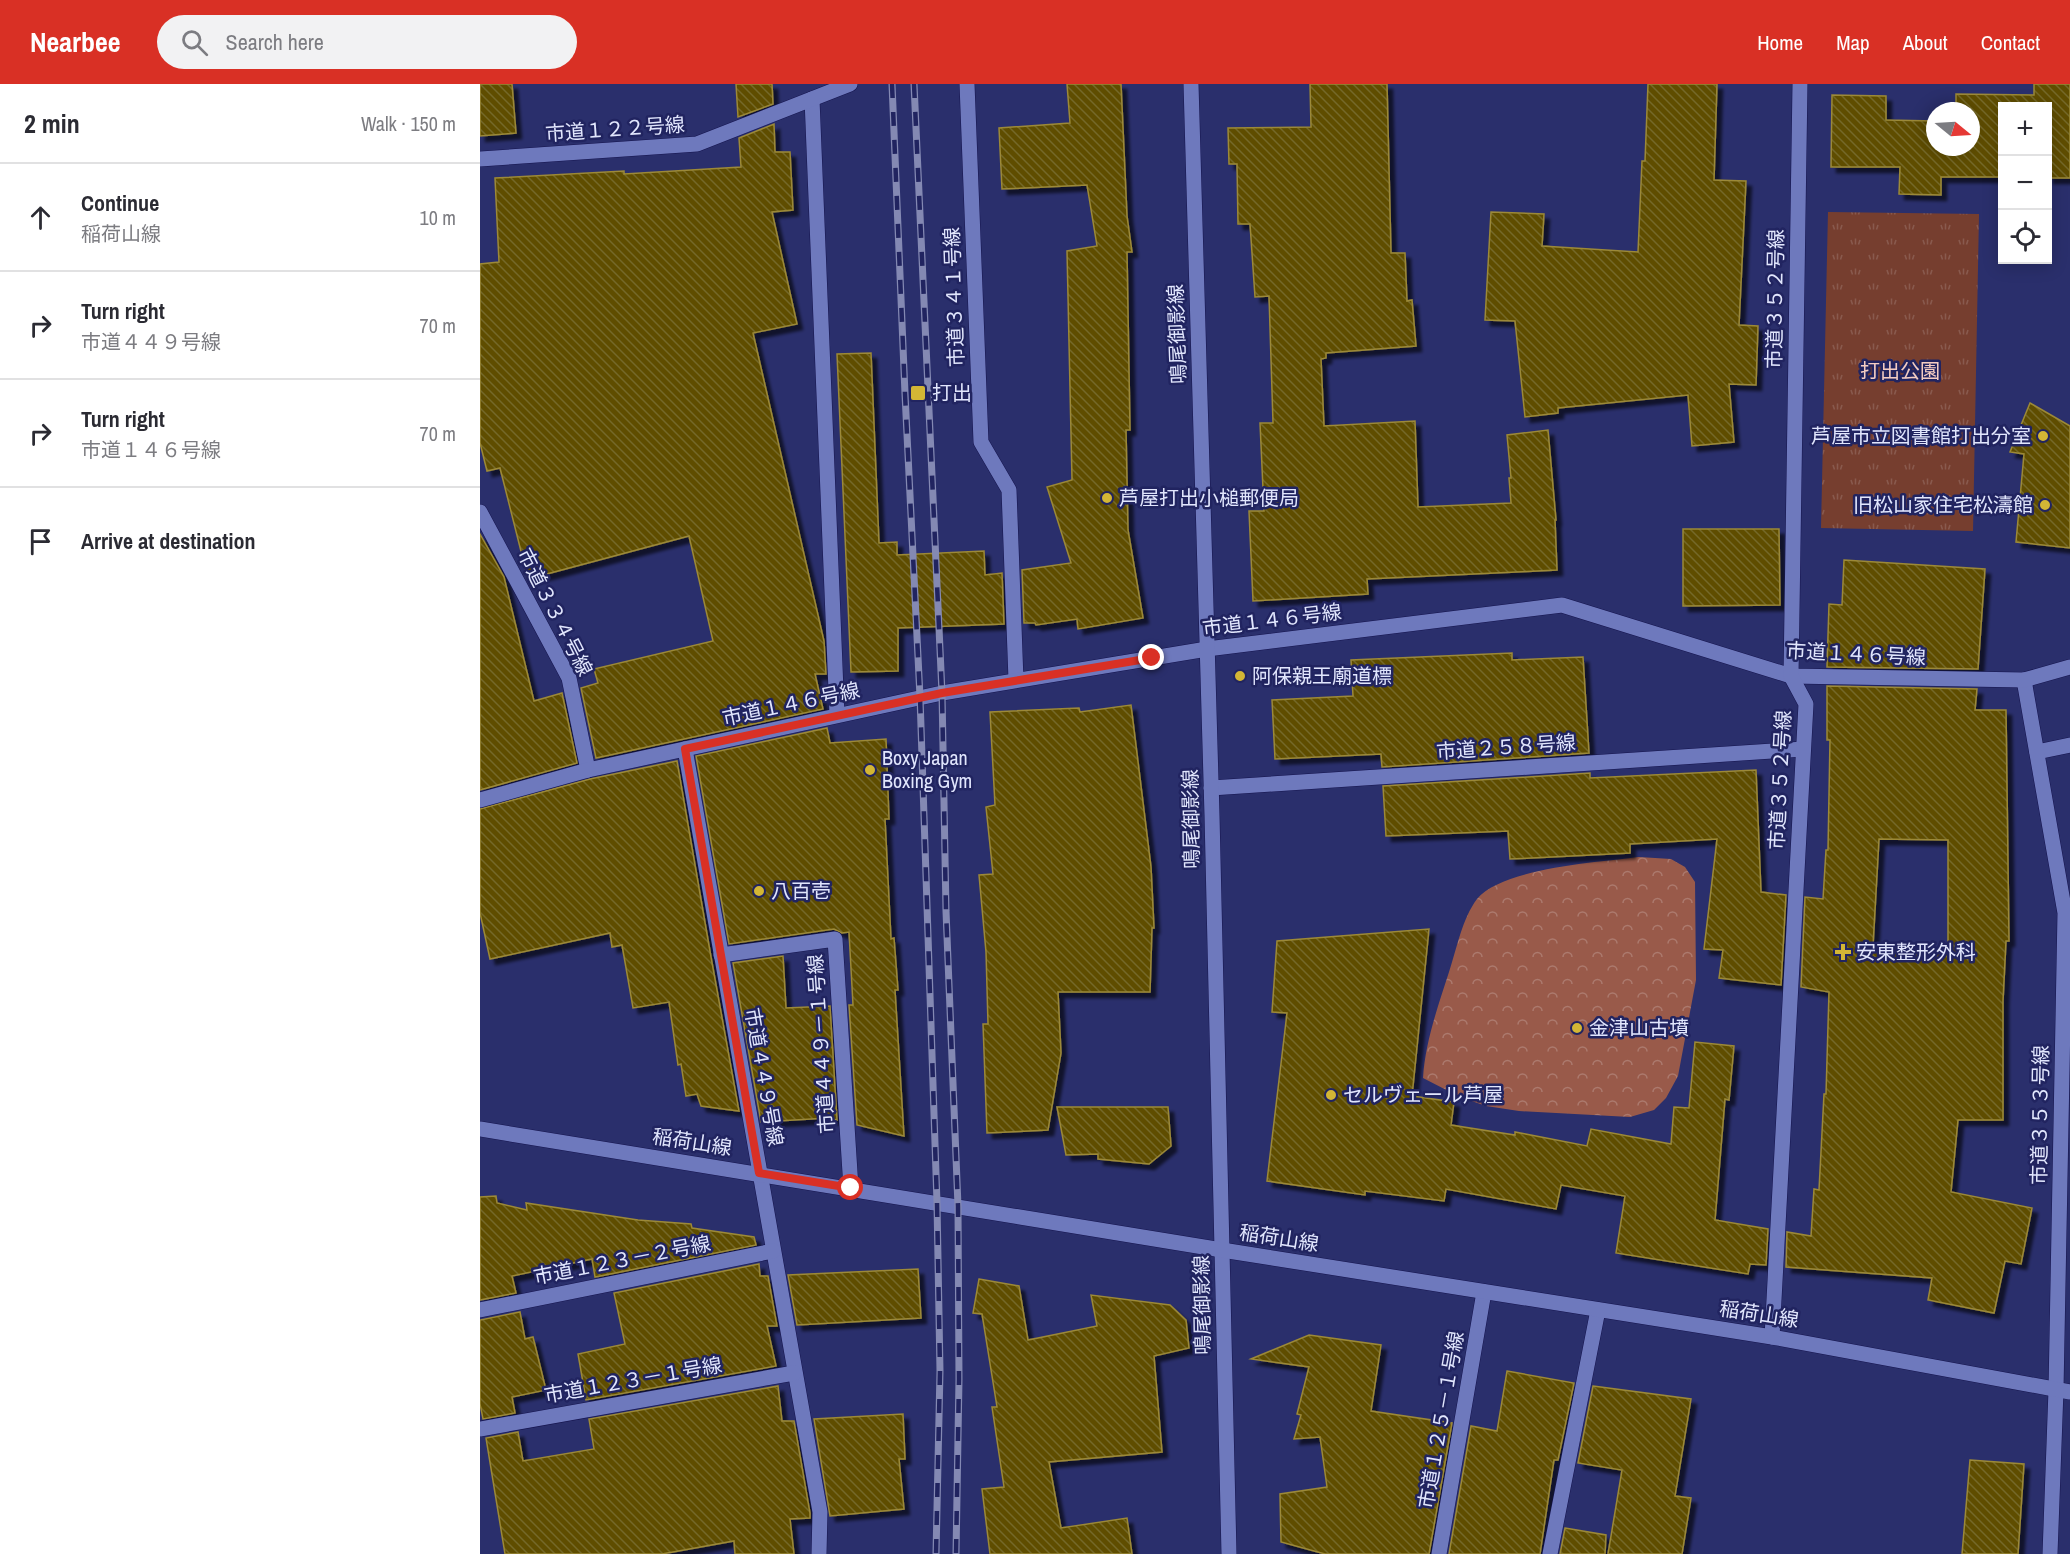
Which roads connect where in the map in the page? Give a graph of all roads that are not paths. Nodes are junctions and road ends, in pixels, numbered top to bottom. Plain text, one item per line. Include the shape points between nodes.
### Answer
1 (849, 84) edge
2 (966, 84) edge
3 (1191, 84) edge
4 (1800, 84) edge
5 (812, 99) junction
6 (480, 159) edge
7 (480, 512) edge
8 (1207, 649) junction
9 (2070, 667) edge
10 (1791, 676) junction
11 (1016, 680) junction
12 (2024, 680) junction
13 (837, 715) junction
14 (2070, 745) edge
15 (685, 749) junction
16 (1803, 749) junction
17 (2037, 752) junction
18 (588, 770) junction
19 (1211, 788) junction
20 (480, 800) edge
21 (721, 955) junction
22 (480, 1129) edge
23 (759, 1173) junction
24 (851, 1188) junction
25 (773, 1251) junction
26 (1222, 1251) junction
27 (1484, 1292) junction
28 (480, 1310) edge
29 (1598, 1310) junction
30 (1772, 1337) junction
31 (794, 1373) junction
32 (2063, 1391) edge
33 (480, 1429) edge
34 (819, 1554) edge
35 (1229, 1554) edge
36 (1439, 1554) edge
37 (1550, 1554) edge
38 (2050, 1554) edge

1 - 5 street, 市道１２２号線
2 - 11 street, 市道３４１号線 via 981,442 1009,490
3 - 8 street, 鳴尾御影線
4 - 10 street, 市道３５２号線
5 - 6 street, 市道１２２号線 via 697,144
5 - 13 street
7 - 18 street, 市道３３４号線 via 569,678
8 - 10 street, 市道１４６号線 via 1562,605
8 - 11 street, 市道１４６号線
8 - 19 street, 鳴尾御影線
9 - 12 street, 市道１４６号線
10 - 12 street, 市道１４６号線
10 - 16 street, 市道３５２号線 via 1806,704
11 - 13 street, 市道１４６号線
12 - 17 street, 市道３５３号線
13 - 15 street, 市道１４６号線
14 - 17 street
15 - 18 street, 市道１４６号線
15 - 21 street, 市道４４９号線
16 - 19 street, 市道２５８号線
16 - 30 street, 市道３５２号線
17 - 32 street, 市道３５３号線 via 2065,913
18 - 20 street, 市道１４６号線
19 - 26 street, 鳴尾御影線
21 - 23 street, 市道４４９号線
21 - 24 street, 市道４４９－１号線 via 835,939
22 - 23 street, 稲荷山線
23 - 24 street, 稲荷山線
23 - 25 street, 市道４４９号線
24 - 26 street, 稲荷山線
25 - 28 street, 市道１２３－２号線
25 - 31 street, 市道４４９号線
26 - 27 street, 稲荷山線
26 - 35 street, 鳴尾御影線
27 - 29 street, 稲荷山線
27 - 36 street, 市道１２５－１号線
29 - 30 street, 稲荷山線
29 - 37 street
30 - 32 street, 稲荷山線
31 - 33 street, 市道１２３－１号線
31 - 34 street, 市道４４９号線 via 820,1512
32 - 38 street, 市道３５３号線

